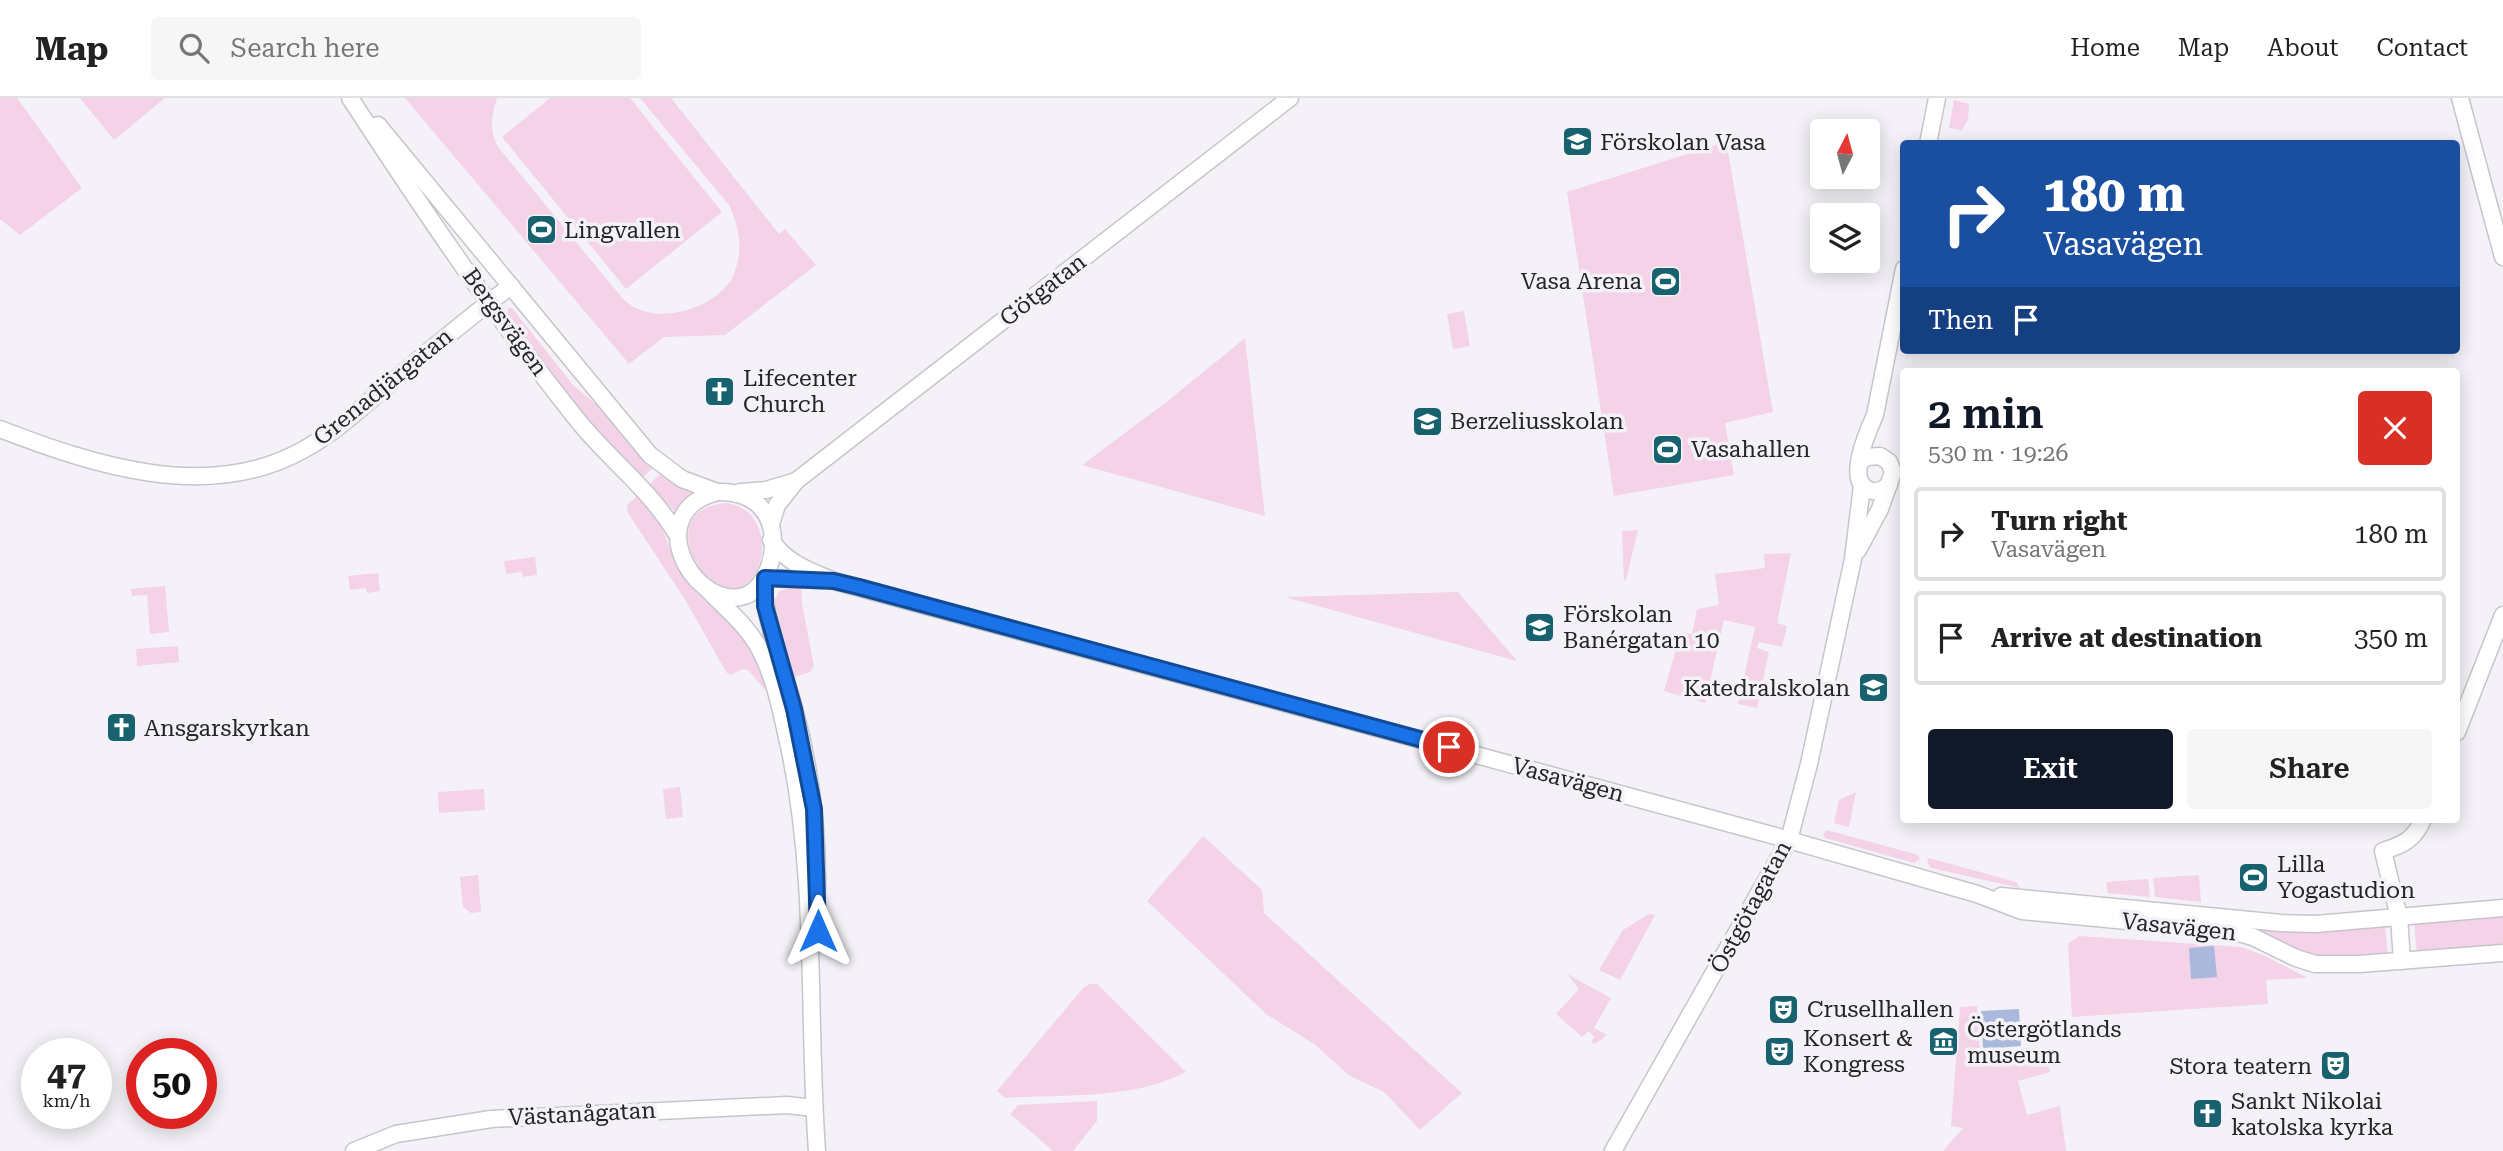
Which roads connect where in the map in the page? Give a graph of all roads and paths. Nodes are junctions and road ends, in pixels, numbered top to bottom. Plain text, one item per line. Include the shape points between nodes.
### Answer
1 (353, 98) edge
2 (1290, 98) edge
3 (1937, 98) edge
4 (2460, 98) edge
5 (1929, 140) edge
6 (2503, 257) edge
7 (511, 286) junction
8 (1900, 289) edge
9 (490, 302) junction
10 (1875, 415) junction
11 (0, 429) edge
12 (1884, 457) junction
13 (1860, 463) junction
14 (796, 481) junction
15 (1889, 485) junction
16 (1862, 486) junction
17 (724, 492) junction
18 (771, 532) junction
19 (676, 534) junction
20 (1853, 559) junction
21 (764, 581) junction
22 (834, 581) junction
23 (708, 590) junction
24 (2503, 615) edge
25 (2460, 724) edge
26 (2421, 823) edge
27 (1789, 841) junction
28 (1977, 894) junction
29 (2503, 908) edge
30 (2399, 917) junction
31 (2503, 953) edge
32 (2403, 961) junction
33 (813, 978) junction
34 (814, 1108) junction
35 (354, 1151) edge
36 (817, 1151) edge
37 (1613, 1151) edge

1 - 7 main road, Bergsvägen
1 - 9 main road, Bergsvägen via 432,222
2 - 14 main road, Götgatan
3 - 5 main road
4 - 6 main road
7 - 9 main road, Grenadjärgatan
7 - 17 main road, Bergsvägen via 650,456 682,479
8 - 10 main road
9 - 11 main road, Grenadjärgatan via 337,429 300,452 246,471 206,477 148,472 69,453
9 - 19 main road, Bergsvägen via 576,418 657,503
10 - 12 main road
10 - 13 main road
12 - 13 main road via 1871,456
12 - 15 main road via 1893,472
13 - 16 main road via 1857,472
14 - 17 main road, Götgatan via 759,491
14 - 18 main road, Götgatan via 777,505
15 - 16 main road via 1876,492
15 - 20 main road, Östgötagatan
16 - 20 main road, Östgötagatan
17 - 18 main road via 757,501 766,511
17 - 19 main road via 694,503
18 - 21 main road
18 - 22 main road, Vasavägen via 787,558
19 - 23 main road via 686,562
20 - 27 main road, Östgötagatan
21 - 22 main road, Vasavägen
21 - 23 main road via 739,597
21 - 33 main road via 767,617 794,709 814,809 818,931
22 - 27 main road, Vasavägen
23 - 33 main road via 760,650 781,712 801,811
24 - 25 main road
26 - 30 main road via 2403,845 2384,851
27 - 28 main road, Vasavägen
27 - 37 main road, Östgötagatan
28 - 30 main road, Vasavägen via 2281,923
28 - 32 main road, Vasavägen via 2022,911 2232,931 2315,964
29 - 30 main road, Vasavägen
30 - 32 main road
31 - 32 main road, Vasavägen
33 - 34 main road
34 - 35 main road, Västanågatan via 787,1105 491,1119 396,1134
34 - 36 main road

